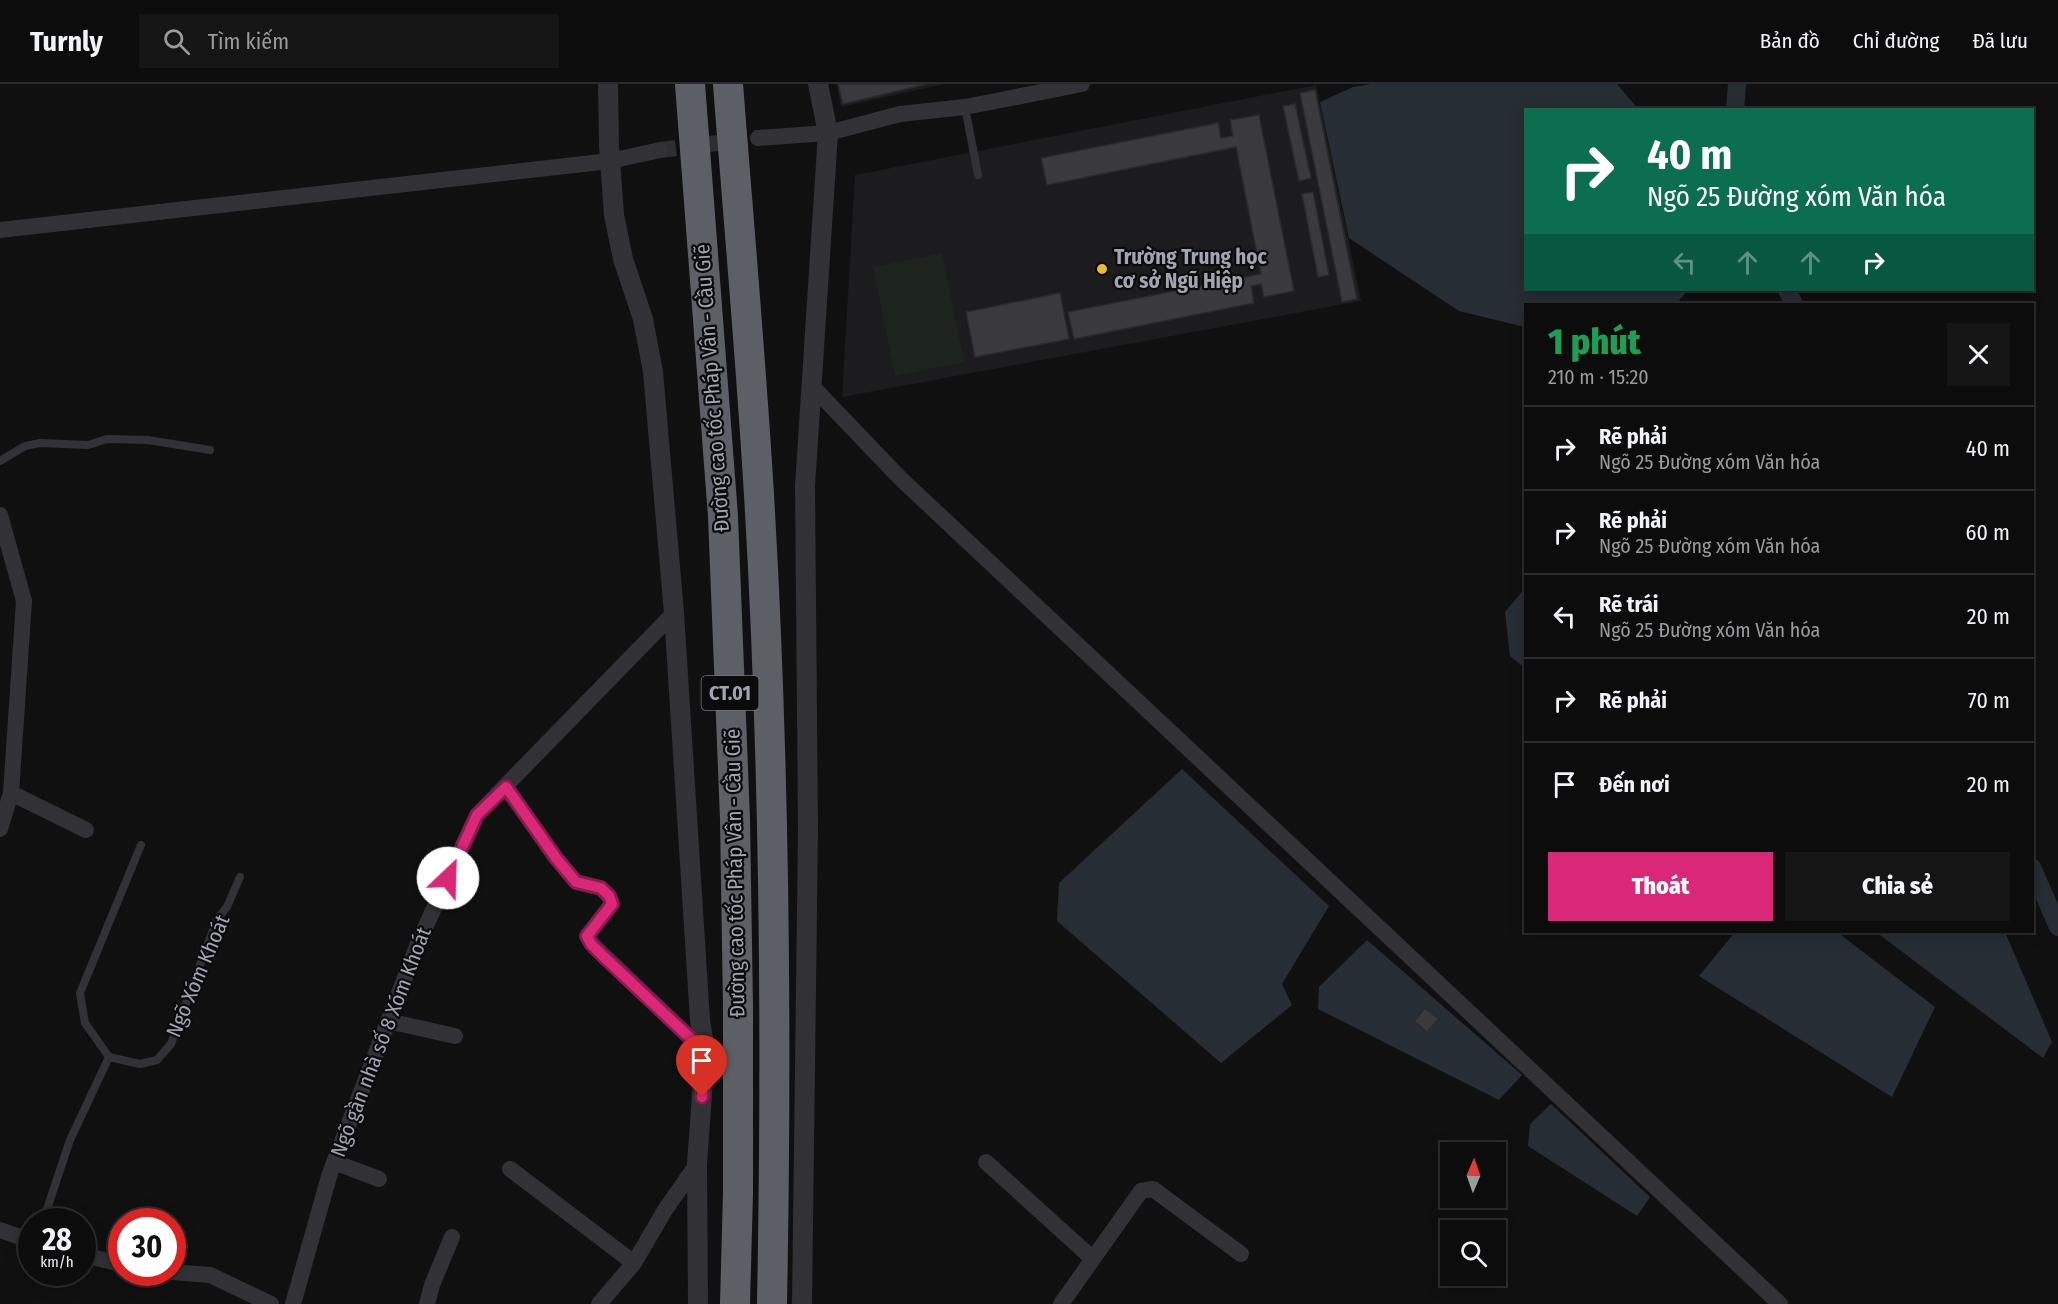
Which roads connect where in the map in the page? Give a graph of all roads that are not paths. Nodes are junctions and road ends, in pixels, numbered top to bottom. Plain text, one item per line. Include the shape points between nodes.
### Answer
1 (608, 84) edge
2 (690, 84) edge
3 (728, 84) edge
4 (818, 84) edge
5 (1082, 84) edge
6 (965, 107) junction
7 (828, 133) junction
8 (758, 138) tunnel mouth
9 (660, 150) tunnel mouth
10 (610, 160) junction
11 (978, 175) dead end
12 (0, 230) edge
13 (812, 385) junction
14 (210, 450) dead end
15 (0, 461) edge
16 (1, 524) edge
17 (674, 613) junction
18 (506, 787) junction
19 (7, 798) edge
20 (0, 829) edge
21 (86, 830) dead end
22 (141, 845) dead end
23 (240, 877) dead end
24 (388, 1021) junction
25 (455, 1036) dead end
26 (705, 1052) junction
27 (109, 1057) junction
28 (334, 1162) junction
29 (986, 1162) dead end
30 (697, 1164) junction
31 (510, 1170) dead end
32 (379, 1179) dead end
33 (47, 1208) edge
34 (0, 1230) edge
35 (18, 1236) edge
36 (452, 1237) dead end
37 (1241, 1254) dead end
38 (1093, 1259) junction
39 (634, 1263) junction
40 (186, 1273) edge
41 (270, 1304) edge
42 (293, 1304) edge
43 (427, 1304) edge
44 (599, 1304) edge
45 (698, 1304) edge
46 (735, 1304) edge
47 (772, 1304) edge
48 (802, 1304) edge
49 (1060, 1304) edge
50 (1780, 1304) edge

1 - 10 street
2 - 46 highway, Đường cao tốc Pháp Vân - Cầu Giẽ / CT.01 via 723,516 735,819
3 - 47 highway, Đường cao tốc Pháp Vân - Cầu Giẽ / CT.01 via 760,512 772,814 776,1002
4 - 7 street
5 - 6 street
6 - 7 street via 900,114
6 - 11 lane
7 - 8 street
7 - 13 street
9 - 10 street
10 - 12 street
10 - 17 street via 614,214 623,259 643,319 653,372
13 - 48 street via 805,486 808,828
13 - 50 street via 893,471
14 - 15 lane via 148,440 107,439 88,445 25,446
16 - 19 street via 24,601
17 - 18 street, Ngõ gần nhà số 8 Xóm Khoát
17 - 26 street
18 - 24 street, Ngõ gần nhà số 8 Xóm Khoát via 477,815 419,941
18 - 26 street via 576,882 601,888 609,896 612,904 587,936 591,944
19 - 20 street
19 - 21 street
22 - 27 lane via 80,993 85,1023
23 - 27 lane, Ngõ Xóm Khoát via 218,920 171,1044 157,1060 140,1064
24 - 25 street
24 - 28 street, Ngõ gần nhà số 8 Xóm Khoát
26 - 30 street
27 - 33 lane via 70,1140
28 - 32 street
28 - 42 street, Ngõ gần nhà số 8 Xóm Khoát
29 - 38 street
30 - 39 street
30 - 45 street
31 - 39 street
34 - 35 street
36 - 43 street
37 - 38 street via 1154,1189 1141,1191
38 - 49 street
39 - 44 street
40 - 41 street via 210,1275

